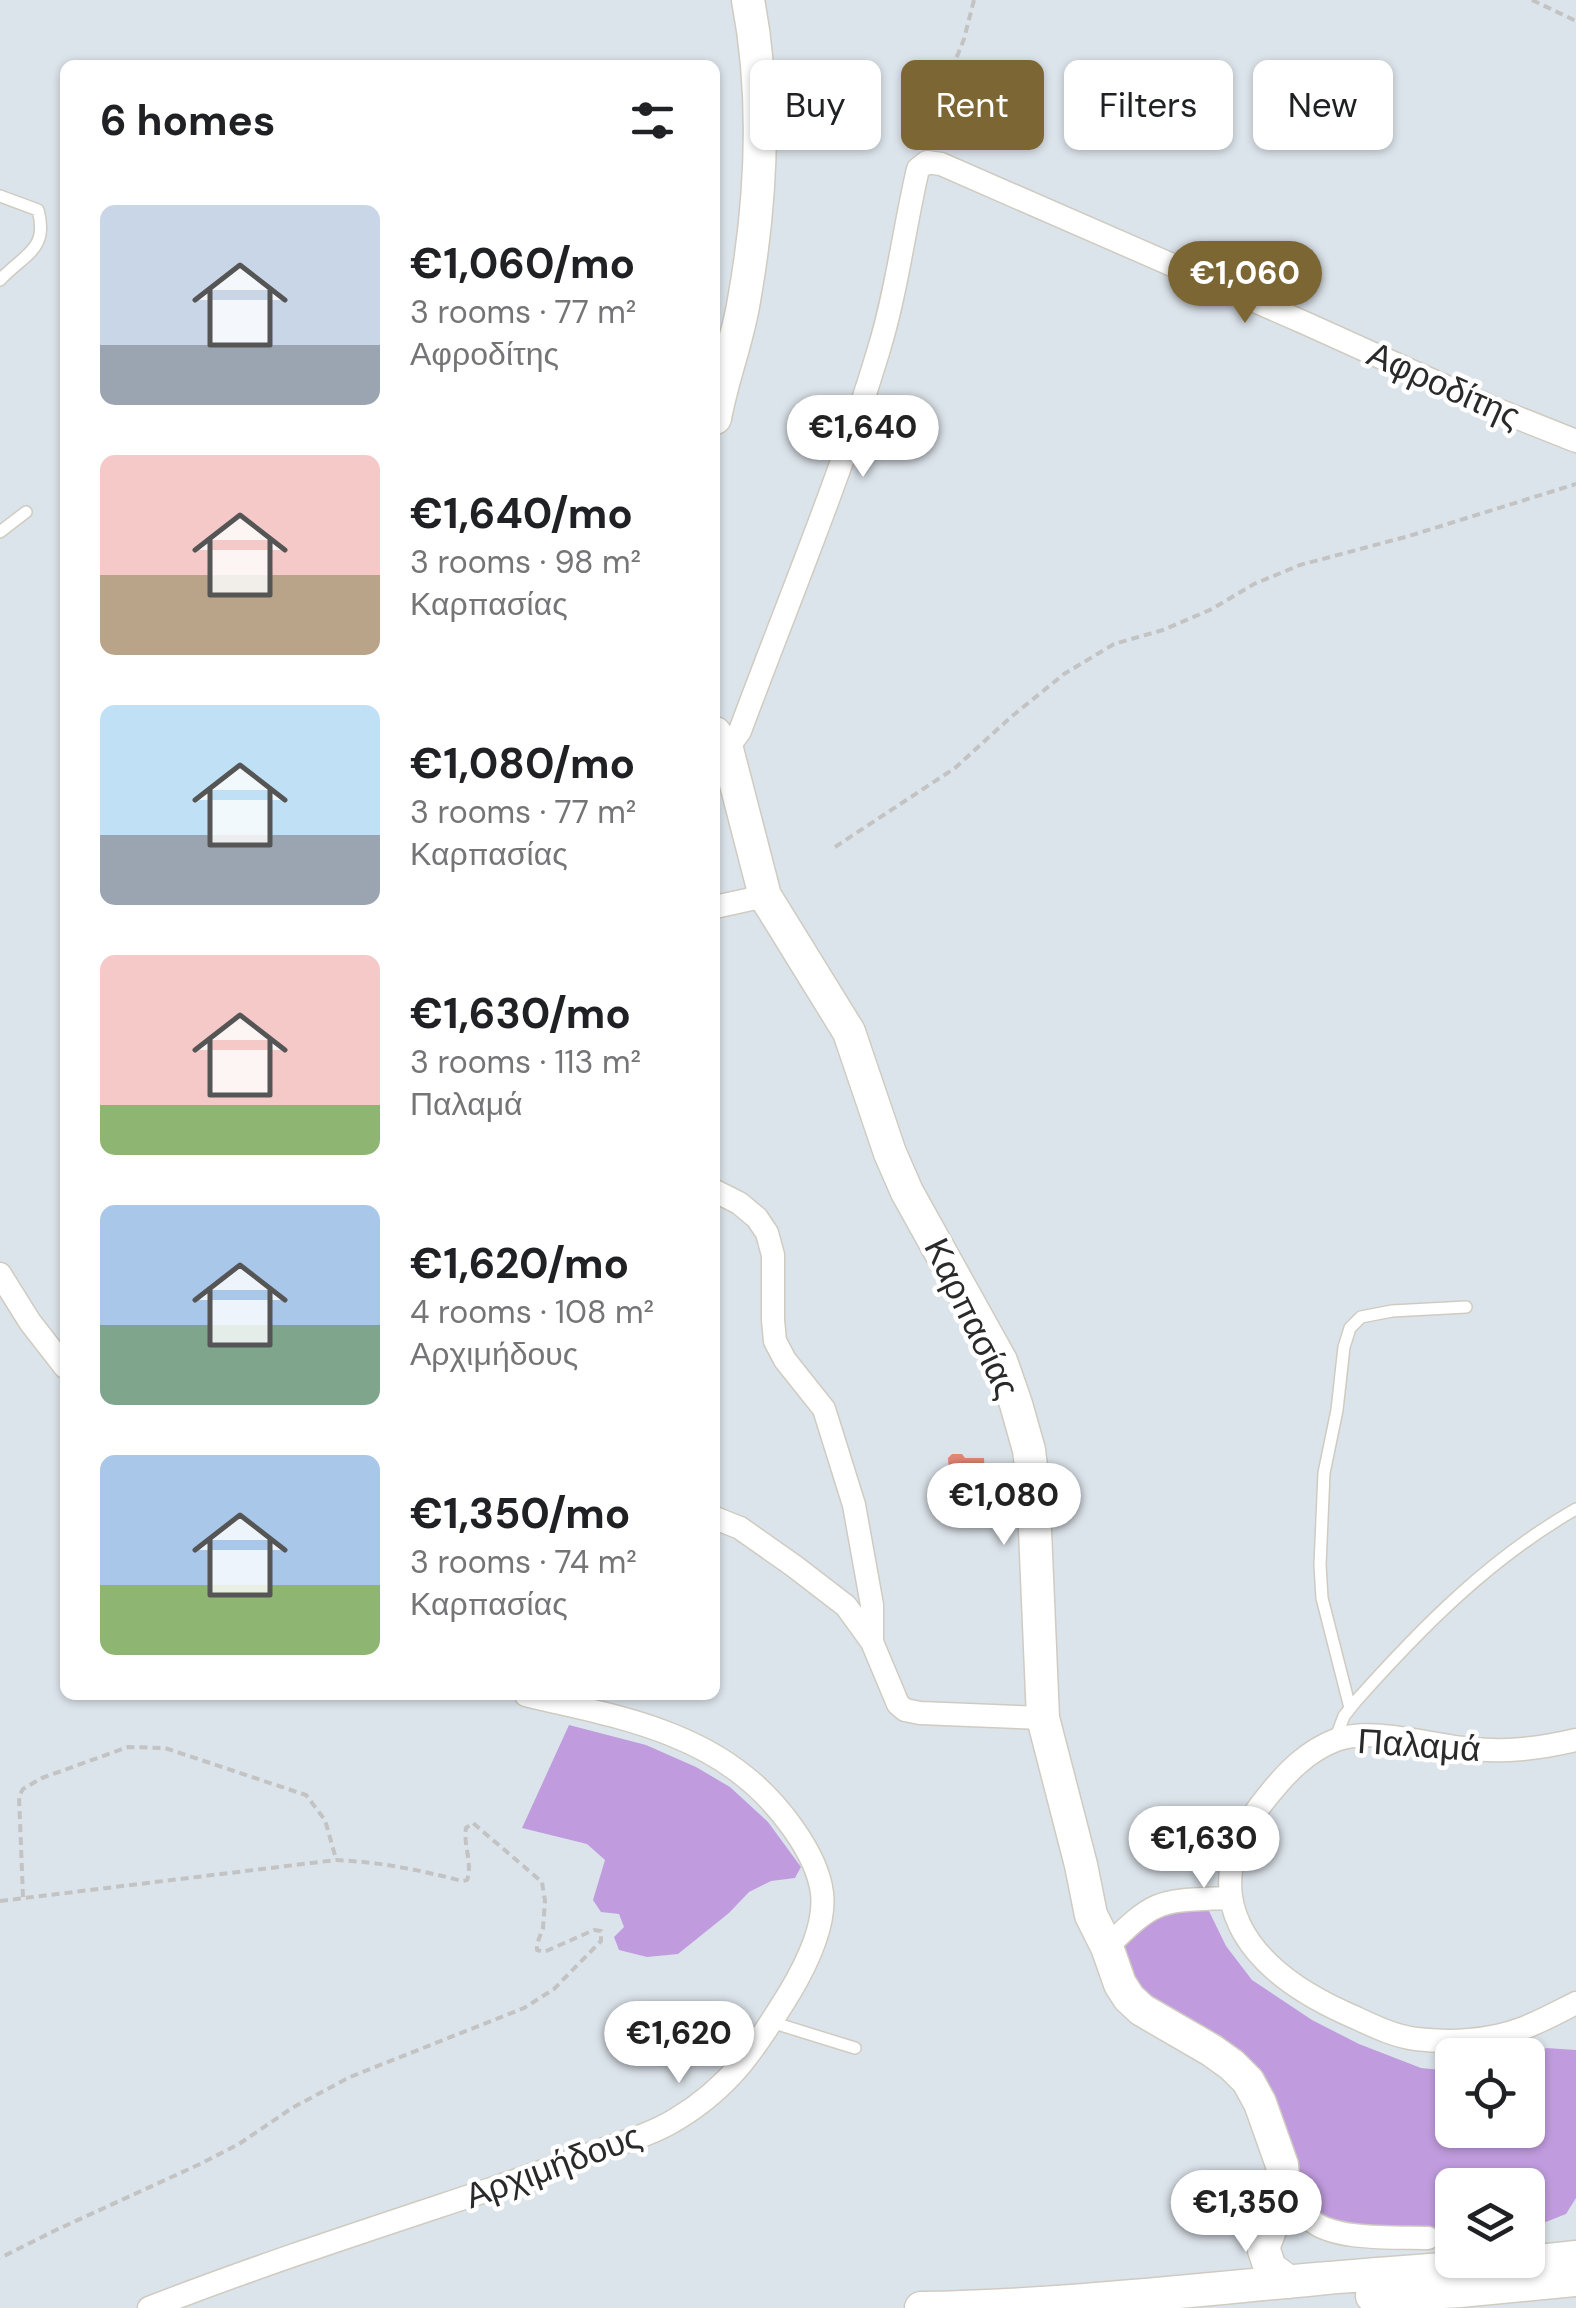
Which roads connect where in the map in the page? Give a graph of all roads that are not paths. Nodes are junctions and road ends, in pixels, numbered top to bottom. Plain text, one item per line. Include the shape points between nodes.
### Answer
1 (748, 0) edge
2 (0, 196) edge
3 (0, 280) edge
4 (720, 390) edge
5 (1576, 441) edge
6 (26, 512) dead end
7 (0, 532) edge
8 (721, 741) edge
9 (764, 896) junction
10 (720, 906) edge
11 (720, 1194) edge
12 (0, 1274) edge
13 (1466, 1307) dead end
14 (60, 1361) edge
15 (1576, 1509) edge
16 (720, 1520) edge
17 (872, 1642) junction
18 (546, 1700) edge
19 (1350, 1708) junction
20 (1043, 1718) junction
21 (1335, 1740) junction
22 (1576, 1740) edge
23 (1229, 1898) junction
24 (1107, 1947) junction
25 (1576, 2003) edge
26 (772, 2022) junction
27 (855, 2048) dead end
28 (1282, 2166) junction
29 (1428, 2238) dead end
30 (1576, 2257) edge
31 (1576, 2280) edge
32 (1290, 2282) junction
33 (149, 2308) edge
34 (920, 2308) edge
35 (1238, 2308) edge

1 - 4 street via 758,86 753,235
2 - 3 lane via 38,210 42,226 40,241
5 - 8 street, Αφροδίτης via 927,162 918,169 880,346 839,471 740,732
6 - 7 lane
8 - 9 street, Καρπασίας
9 - 10 street
9 - 20 street, Καρπασίας via 849,1032 907,1192 1001,1361 1016,1404 1033,1482
11 - 17 street via 768,1234 775,1342 824,1409 834,1439 866,1568
12 - 14 street
13 - 19 lane via 1360,1317 1344,1347 1324,1473 1320,1565
15 - 19 lane via 1472,1583
16 - 17 street via 846,1606
17 - 20 street via 906,1710
18 - 26 street, Αρχιμήδους via 671,1734 706,1751 746,1777 783,1816 816,1869 822,1896 800,1974
19 - 21 lane
20 - 24 street, Καρπασίας via 1091,1915
21 - 22 street, Παλαμά via 1367,1734 1495,1751
21 - 23 street, Παλαμά via 1303,1758 1252,1814 1232,1856
23 - 24 street via 1160,1903
23 - 25 street via 1250,1944 1280,1974 1337,2010 1399,2036 1494,2036
24 - 28 street, Καρπασίας via 1129,1998 1248,2082
26 - 27 lane
26 - 33 street, Αρχιμήδους via 735,2072 672,2122
28 - 29 street, Καρπασίας via 1316,2224
28 - 32 street, Καρπασίας via 1264,2250 1270,2268
30 - 32 street
31 - 35 street
32 - 34 street

